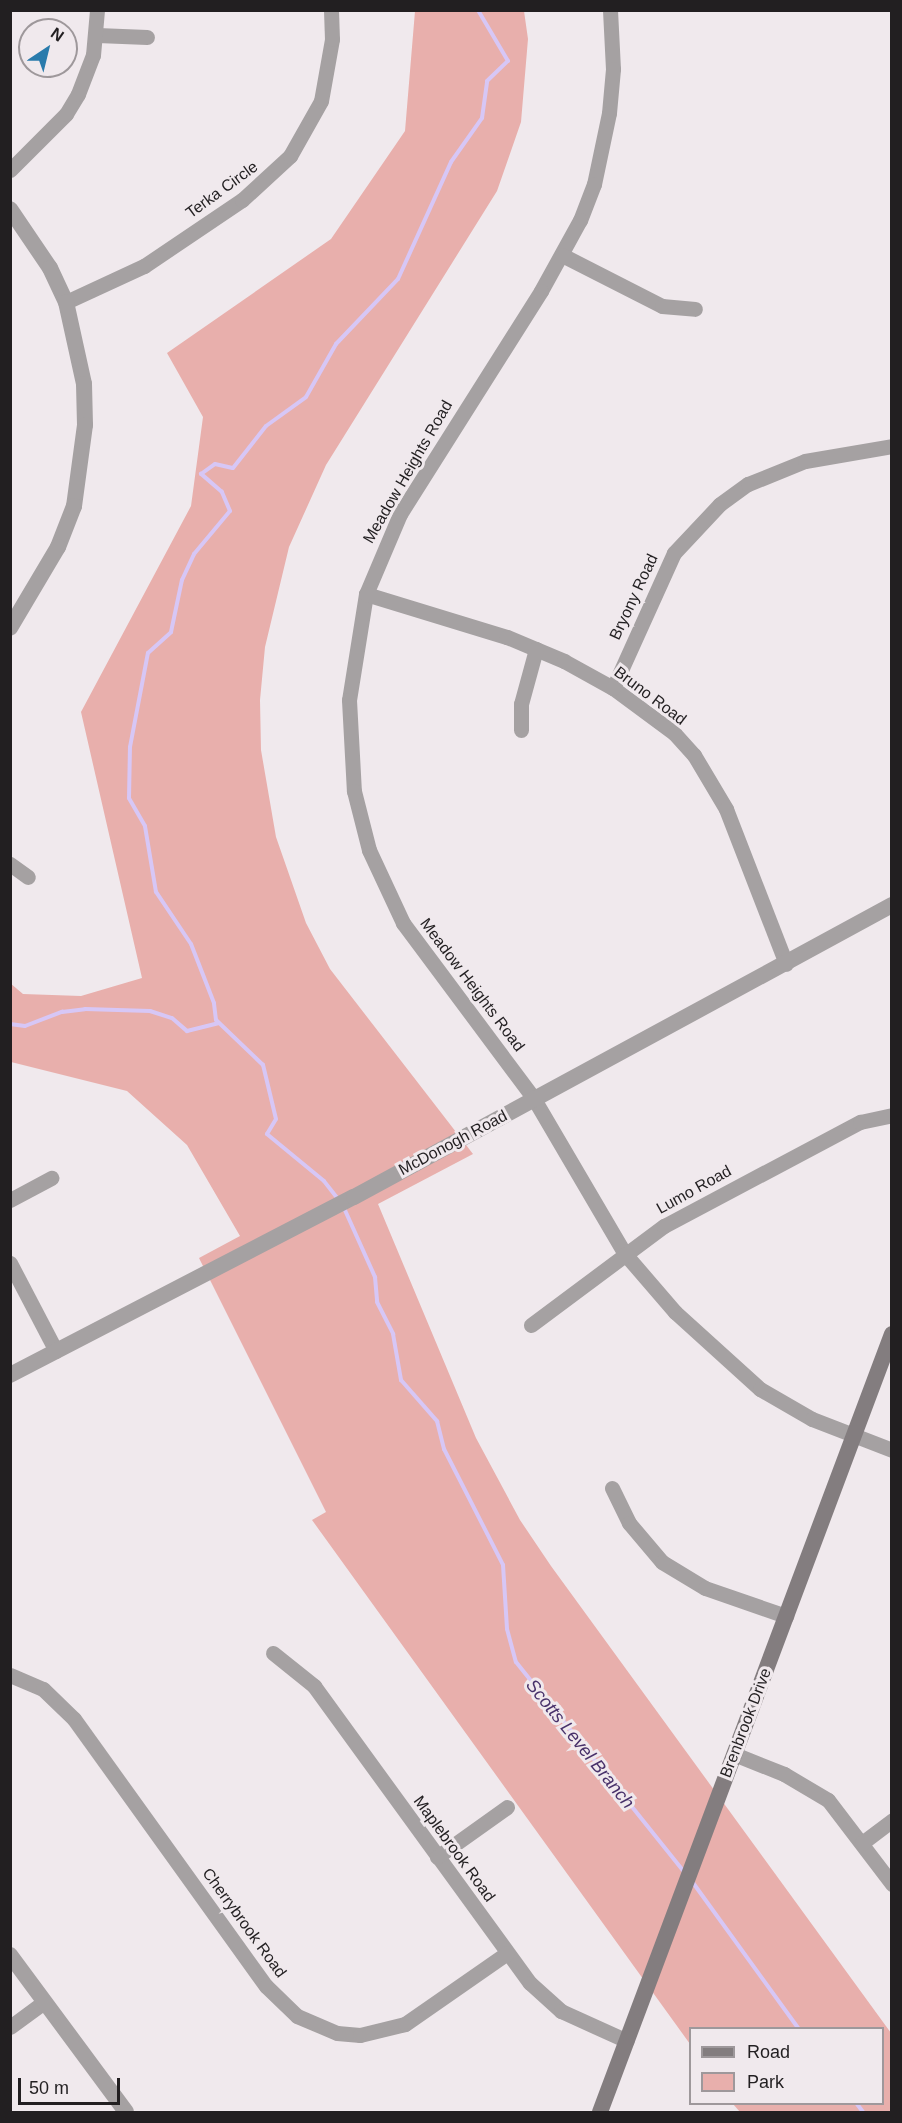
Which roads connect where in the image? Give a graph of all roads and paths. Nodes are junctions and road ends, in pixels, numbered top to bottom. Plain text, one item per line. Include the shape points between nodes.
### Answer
1 (97, 10) edge
2 (331, 10) edge
3 (610, 10) edge
4 (97, 35) junction
5 (147, 37) dead end
6 (10, 170) edge
7 (10, 209) edge
8 (562, 255) junction
9 (66, 302) junction
10 (694, 309) dead end
11 (891, 446) edge
12 (366, 594) junction
13 (10, 628) edge
14 (536, 649) junction
15 (613, 688) junction
16 (521, 730) dead end
17 (10, 864) edge
18 (28, 877) dead end
19 (891, 905) edge
20 (786, 964) junction
21 (534, 1099) junction
22 (891, 1116) edge
23 (51, 1178) dead end
24 (10, 1200) edge
25 (625, 1254) junction
26 (10, 1263) edge
27 (531, 1325) dead end
28 (891, 1334) edge
29 (56, 1351) junction
30 (10, 1375) edge
31 (853, 1436) junction
32 (891, 1450) edge
33 (612, 1488) dead end
34 (786, 1616) junction
35 (273, 1653) dead end
36 (10, 1676) edge
37 (734, 1754) junction
38 (507, 1807) dead end
39 (891, 1820) edge
40 (862, 1843) junction
41 (437, 1857) junction
42 (891, 1884) edge
43 (507, 1953) junction
44 (10, 1955) edge
45 (44, 2002) junction
46 (10, 2027) edge
47 (627, 2041) junction
48 (126, 2112) edge
49 (600, 2112) edge

1 - 4 street
2 - 9 street, Terka Circle via 332,39 321,101 307,130 275,172 144,266
3 - 8 street, Meadow Heights Road via 613,69 603,148 594,184
4 - 5 street
4 - 6 street via 86,75 66,114
7 - 9 street via 50,268
8 - 10 street via 662,306
8 - 12 street, Meadow Heights Road via 400,514
9 - 13 street via 84,384 83,465 58,547
11 - 15 street, Bryony Road via 805,461 748,484 720,504 674,553
12 - 14 street, Bruno Road
12 - 21 street, Meadow Heights Road via 348,700 354,791 369,850 403,923
14 - 15 street, Bruno Road
14 - 16 street via 521,704
15 - 20 street, Bruno Road via 674,733 711,780
17 - 18 street
19 - 20 street, McDonogh Road
20 - 21 street, McDonogh Road
21 - 25 street, Meadow Heights Road
21 - 29 street, McDonogh Road via 298,1227
22 - 25 street, Lumo Road via 860,1122 699,1207
23 - 24 street
25 - 27 street, Lumo Road
25 - 31 street, Meadow Heights Road via 675,1312 737,1370 784,1404
26 - 29 street
28 - 31 main road, Brenbrook Drive
29 - 30 street, McDonogh Road
31 - 32 street, Meadow Heights Road
31 - 34 main road, Brenbrook Drive
33 - 34 street via 629,1523 662,1562 705,1588
34 - 37 main road, Brenbrook Drive
35 - 41 street, Maplebrook Road via 314,1686
36 - 43 street, Cherrybrook Road via 43,1689 74,1719 266,1986 297,2016 337,2033 382,2031 425,2013
37 - 40 street via 813,1789 843,1816
37 - 47 main road, Brenbrook Drive
38 - 41 street
39 - 40 street
40 - 42 street
41 - 43 street, Maplebrook Road
43 - 47 street, Maplebrook Road via 545,2000 578,2021
44 - 45 street
45 - 46 street
45 - 48 street
47 - 49 main road, Brenbrook Drive

